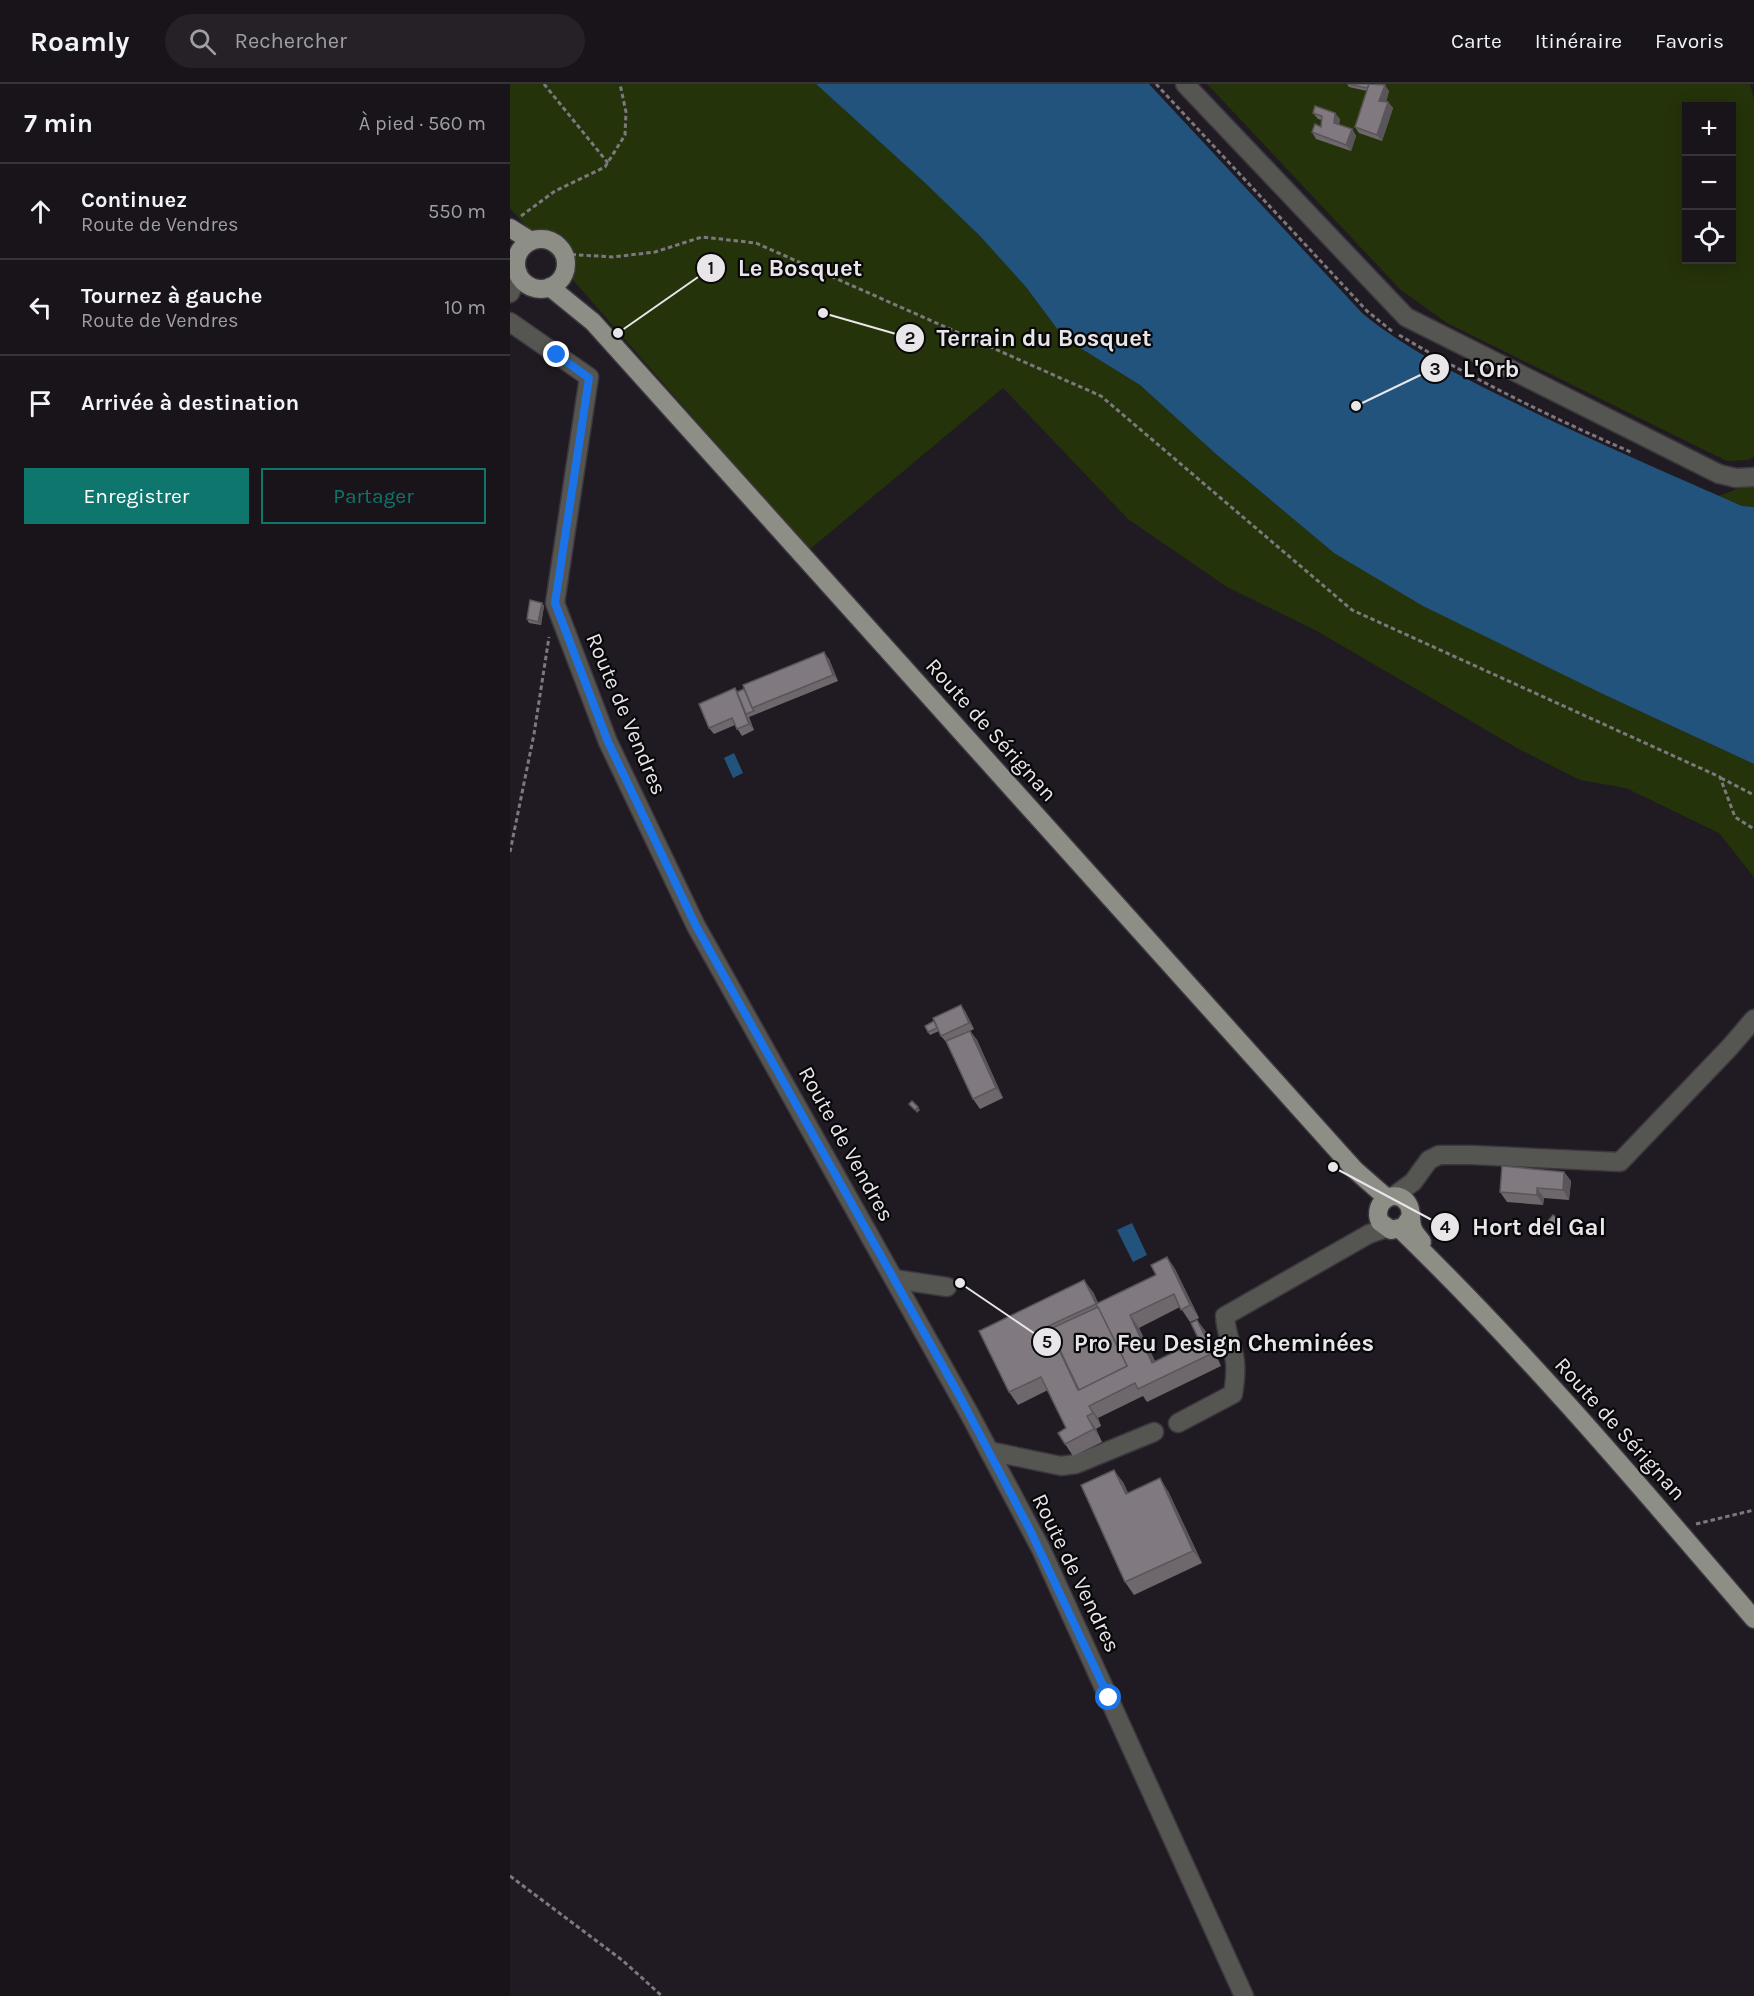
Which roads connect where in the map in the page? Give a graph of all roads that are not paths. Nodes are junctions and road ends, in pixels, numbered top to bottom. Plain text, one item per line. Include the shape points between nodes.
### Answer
1 (1185, 84) edge
2 (513, 226) edge
3 (525, 246) junction
4 (564, 274) junction
5 (517, 285) edge
6 (550, 287) junction
7 (510, 322) edge
8 (593, 322) junction
9 (1754, 477) edge
10 (1754, 1019) edge
11 (1390, 1214) junction
12 (894, 1279) junction
13 (947, 1287) dead end
14 (1178, 1423) dead end
15 (1154, 1432) dead end
16 (989, 1451) junction
17 (1754, 1619) edge
18 (1244, 1996) edge

1 - 9 street via 1406,317 1719,474
2 - 3 main road
3 - 4 main road via 538,238 554,242 564,254
3 - 5 main road via 516,265
4 - 6 main road
4 - 8 main road, Route de Sérignan
5 - 6 main road
6 - 8 main road, Route de Sérignan
7 - 12 street, Route de Vendres via 589,378 555,603 608,742 696,926
8 - 11 main road, Route de Sérignan via 1355,1170
10 - 11 street via 1620,1162 1439,1155 1423,1166
11 - 14 street via 1225,1316 1235,1357 1233,1394
11 - 17 main road, Route de Sérignan via 1542,1378
12 - 13 street
12 - 16 street, Route de Vendres
15 - 16 street via 1076,1464 1060,1466
16 - 18 street, Route de Vendres via 1041,1550

